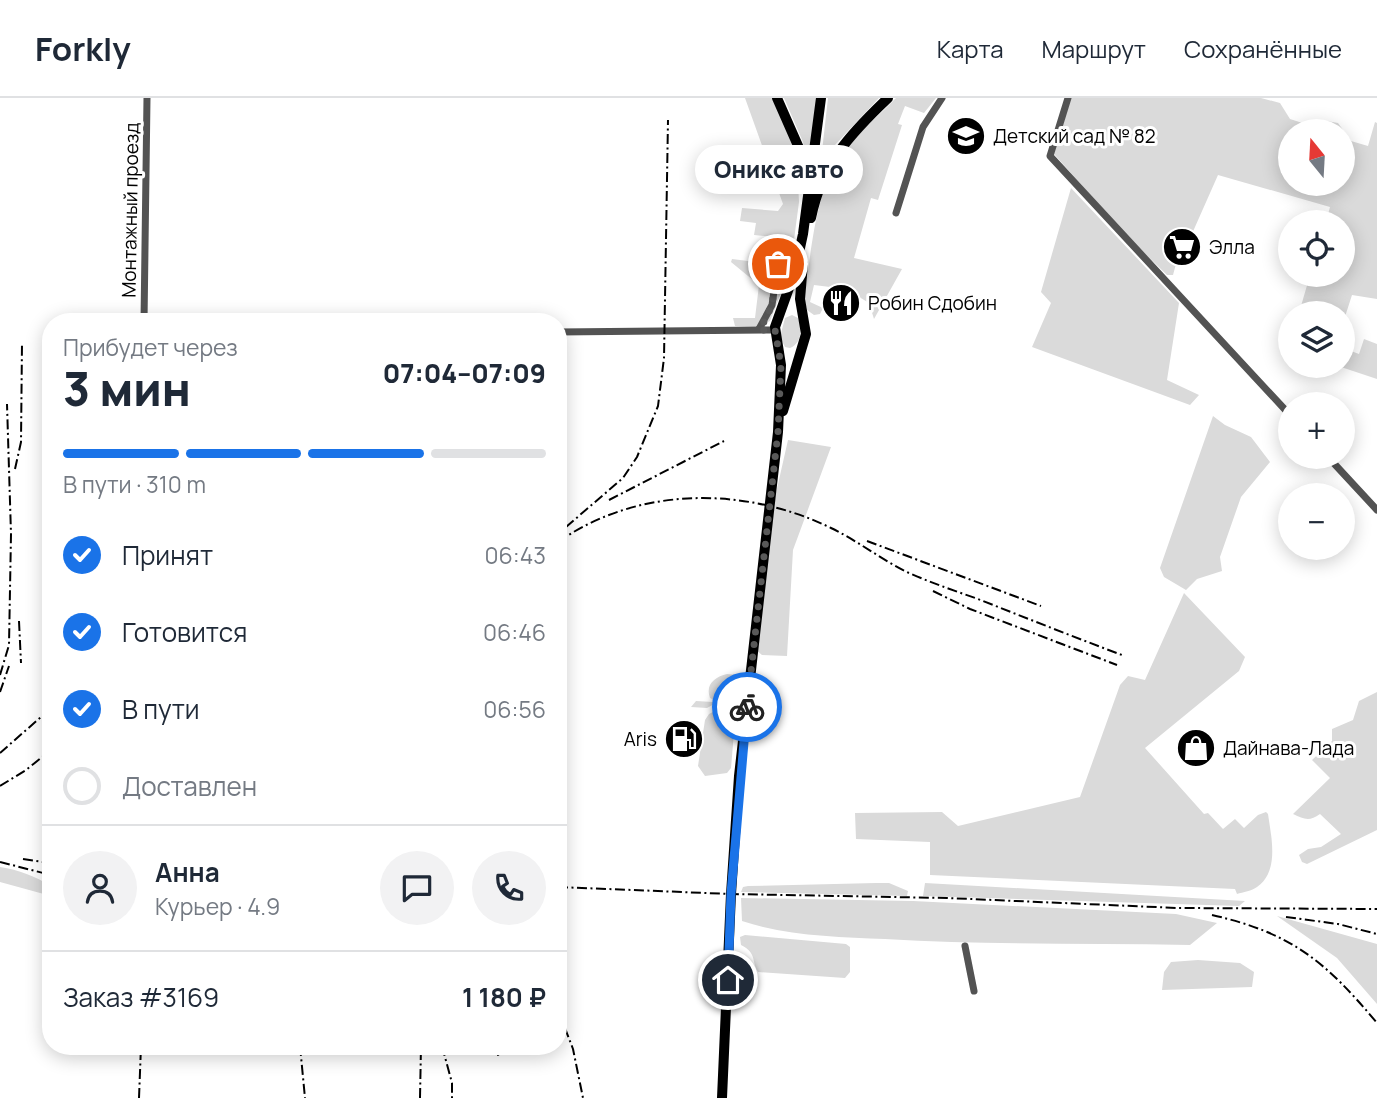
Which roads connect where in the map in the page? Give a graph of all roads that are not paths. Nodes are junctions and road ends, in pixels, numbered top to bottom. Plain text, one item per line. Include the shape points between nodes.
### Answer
1 (147, 98) edge
2 (777, 98) edge
3 (823, 98) edge
4 (888, 98) edge
5 (942, 98) edge
6 (1065, 99) edge
7 (896, 213) dead end
8 (778, 264) dead end
9 (800, 264) junction
10 (145, 313) edge
11 (804, 321) junction
12 (760, 330) junction
13 (775, 330) junction
14 (567, 332) edge
15 (804, 341) junction
16 (1278, 402) edge
17 (778, 432) junction
18 (1339, 469) edge
19 (1377, 510) edge
20 (965, 946) dead end
21 (974, 991) dead end
22 (722, 1098) edge

1 - 10 street, Монтажный проезд
2 - 9 highway via 796,139 803,168
3 - 9 highway
4 - 9 highway via 847,139 831,163 815,199
5 - 7 street via 923,127
6 - 16 street via 1050,156
8 - 12 street via 772,305
9 - 11 highway
9 - 13 highway
11 - 13 highway via 791,311 782,316
11 - 15 highway
12 - 13 street
12 - 14 street
13 - 15 highway via 780,347 788,353
13 - 17 highway via 781,365
15 - 17 highway
17 - 22 highway via 739,776
18 - 19 street
20 - 21 street

